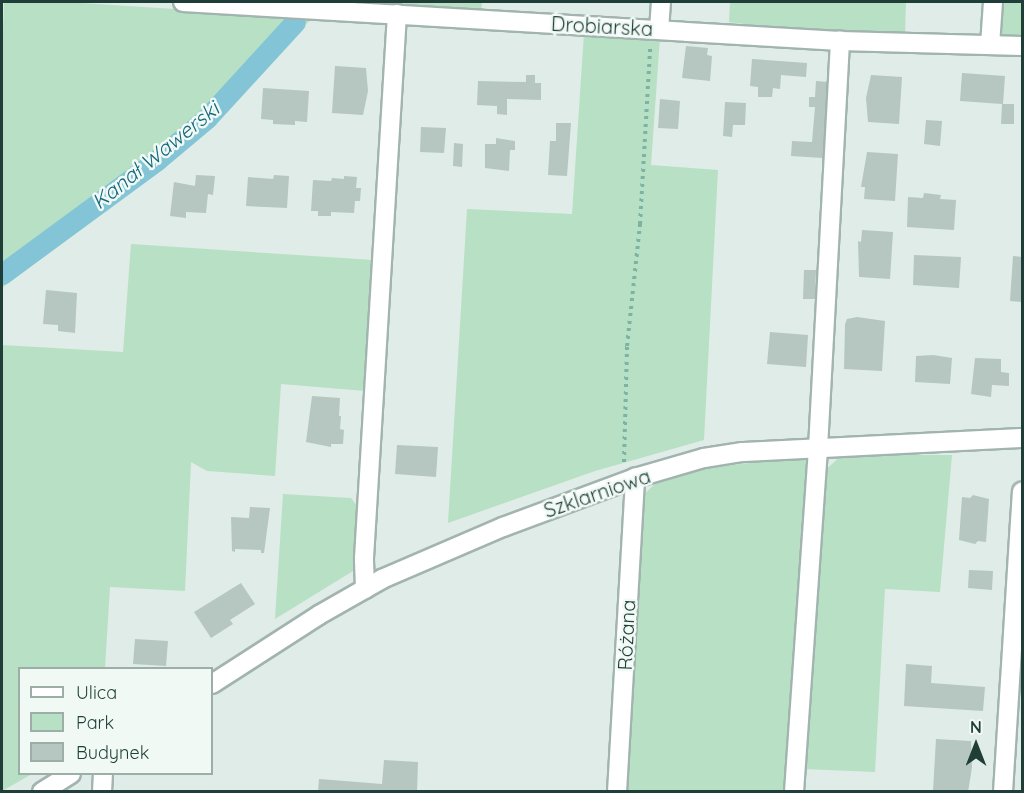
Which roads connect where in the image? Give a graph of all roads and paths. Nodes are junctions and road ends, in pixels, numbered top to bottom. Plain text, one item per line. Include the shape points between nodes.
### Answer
1 (183, 2) edge
2 (661, 2) edge
3 (993, 2) edge
4 (285, 4) edge
5 (397, 14) junction
6 (655, 29) junction
7 (840, 41) junction
8 (990, 45) junction
9 (1023, 46) edge
10 (1023, 438) edge
11 (818, 448) junction
12 (629, 481) junction
13 (1023, 492) edge
14 (365, 589) junction
15 (213, 683) edge
16 (69, 775) edge
17 (103, 775) edge
18 (42, 792) edge
19 (102, 792) edge
20 (617, 792) edge
21 (794, 792) edge
22 (1003, 792) edge

1 - 4 street, Drobiarska
2 - 6 street
3 - 8 street
4 - 5 street, Drobiarska
5 - 6 street, Drobiarska
5 - 14 street
6 - 7 street, Drobiarska
6 - 12 path via 627,346
7 - 8 street, Drobiarska
7 - 11 street
8 - 9 street, Drobiarska
10 - 11 street, Szklarniowa
11 - 12 street, Szklarniowa via 704,458
11 - 21 street
12 - 14 street, Szklarniowa via 503,527
12 - 20 street, Różana
13 - 22 street
14 - 15 street, Szklarniowa
16 - 18 street
17 - 19 street

